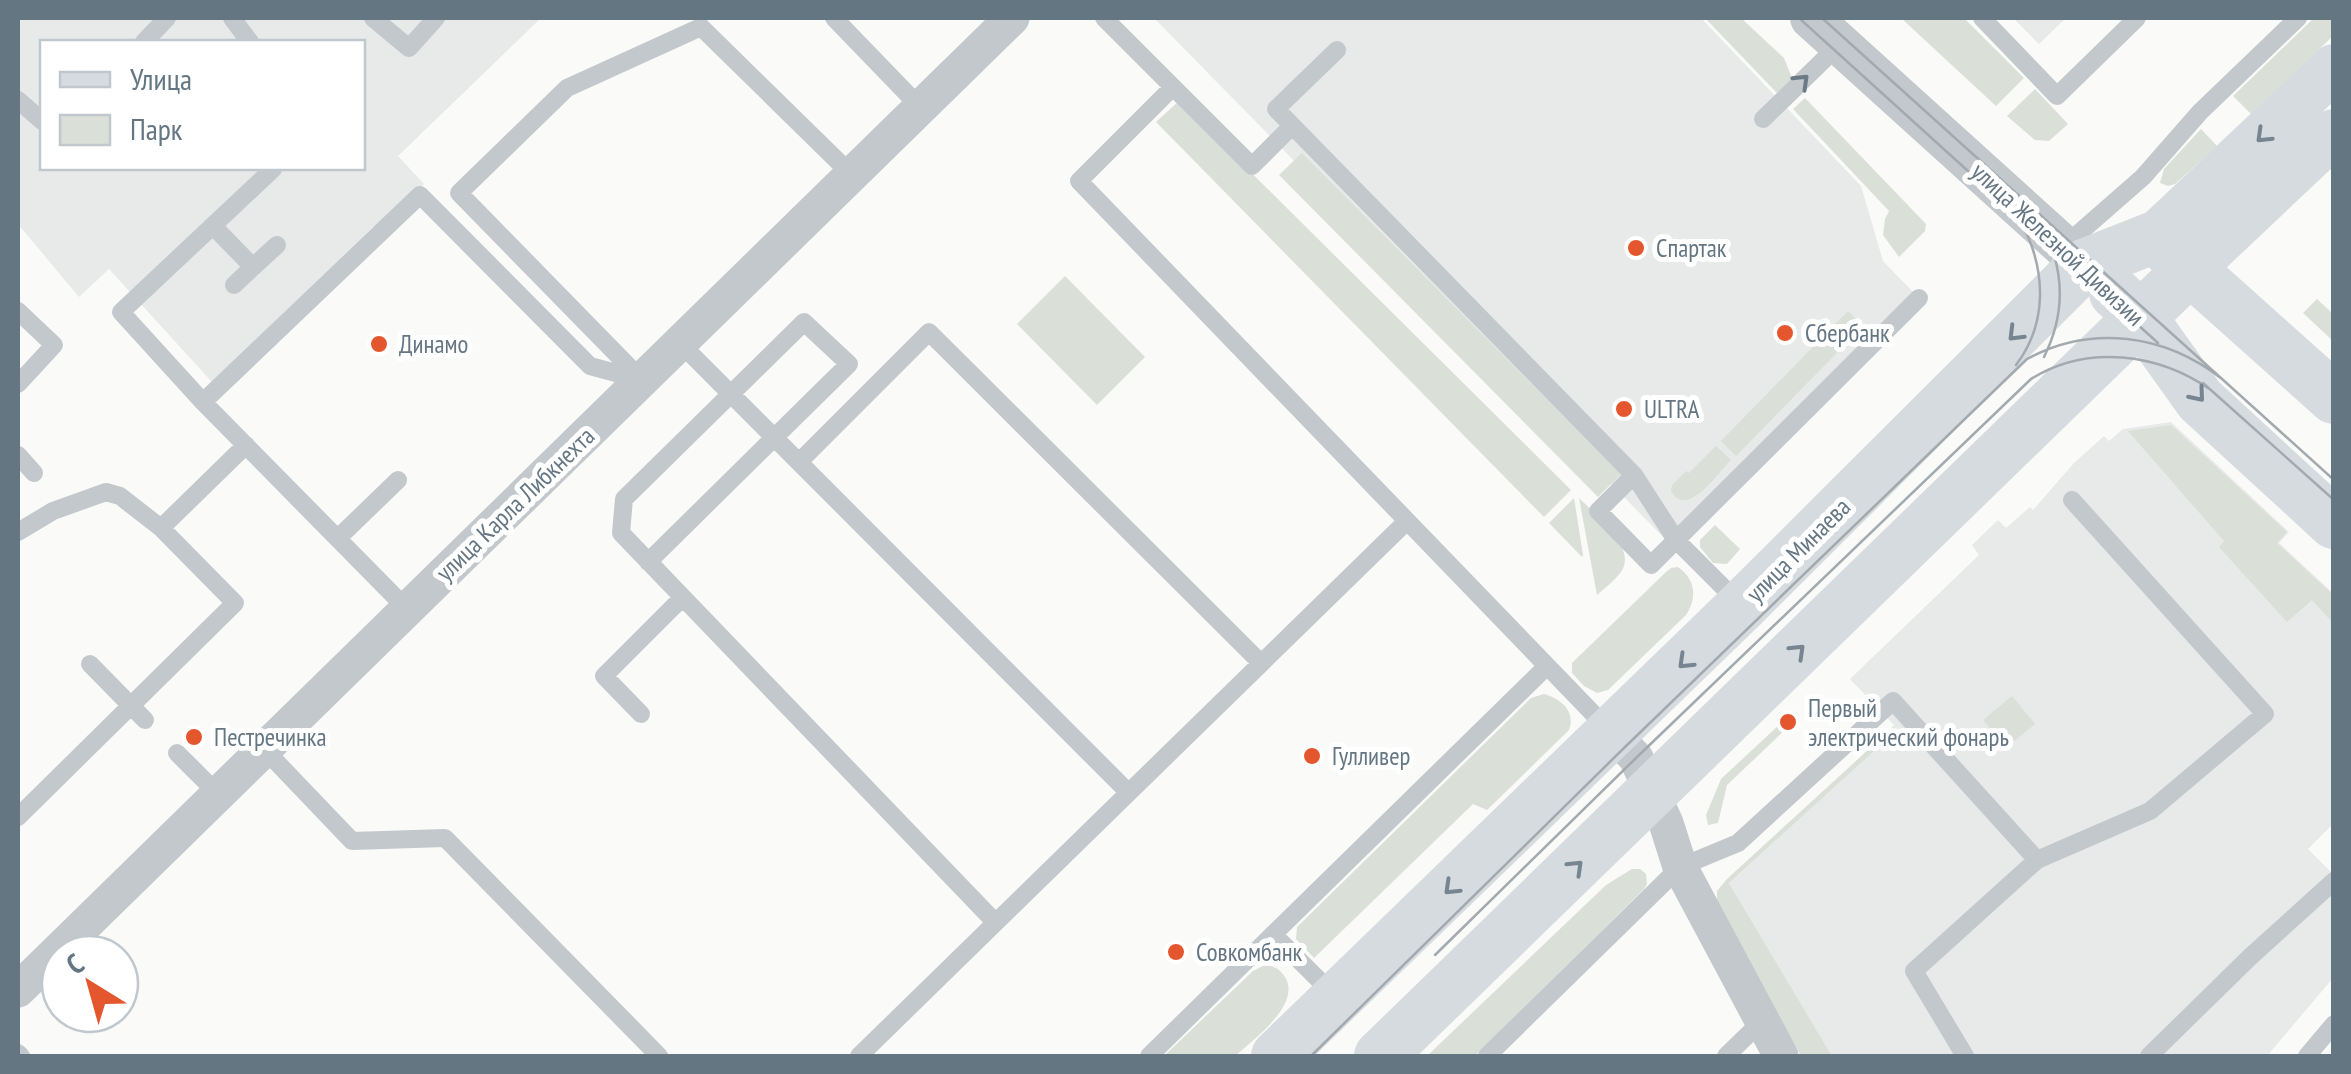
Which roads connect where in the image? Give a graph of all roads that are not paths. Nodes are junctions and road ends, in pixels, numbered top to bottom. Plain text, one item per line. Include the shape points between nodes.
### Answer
1 (167, 18) edge
2 (232, 18) edge
3 (374, 18) edge
4 (436, 18) edge
5 (834, 18) edge
6 (1012, 18) edge
7 (1104, 18) edge
8 (1982, 18) edge
9 (2136, 18) edge
10 (2298, 18) edge
11 (1826, 30) edge
12 (146, 40) edge
13 (248, 40) edge
14 (1337, 50) dead end
15 (2334, 68) edge
16 (1173, 87) junction
17 (18, 100) edge
18 (920, 107) junction
19 (1763, 119) dead end
20 (40, 120) edge
21 (1292, 126) junction
22 (2334, 134) edge
23 (272, 170) edge
24 (852, 174) junction
25 (213, 226) junction
26 (277, 244) dead end
27 (2172, 253) junction
28 (2074, 256) junction
29 (253, 267) junction
30 (234, 285) dead end
31 (1919, 298) dead end
32 (18, 311) edge
33 (2140, 316) junction
34 (680, 342) junction
35 (1532, 342) dead end
36 (1518, 356) junction
37 (642, 380) junction
38 (18, 384) edge
39 (732, 394) junction
40 (2334, 398) edge
41 (203, 402) junction
42 (776, 437) junction
43 (246, 445) junction
44 (18, 455) edge
45 (800, 461) junction
46 (34, 473) dead end
47 (1634, 474) junction
48 (398, 480) dead end
49 (2072, 500) dead end
50 (1407, 521) junction
51 (2334, 523) edge
52 (161, 528) junction
53 (18, 532) edge
54 (338, 538) junction
55 (1676, 540) junction
56 (648, 562) junction
57 (682, 598) junction
58 (1742, 606) junction
59 (407, 609) junction
60 (90, 664) dead end
61 (1261, 664) junction
62 (1547, 666) junction
63 (130, 706) junction
64 (641, 714) dead end
65 (144, 720) dead end
66 (1612, 733) junction
67 (264, 749) junction
68 (177, 753) dead end
69 (1128, 792) junction
70 (1653, 792) junction
71 (218, 794) junction
72 (18, 817) edge
73 (2038, 860) junction
74 (1680, 868) junction
75 (2334, 881) edge
76 (995, 922) junction
77 (1273, 934) junction
78 (18, 990) edge
79 (1337, 998) junction
80 (1762, 1021) junction
81 (2334, 1024) edge
82 (659, 1056) edge
83 (859, 1056) edge
84 (1149, 1056) edge
85 (1277, 1056) edge
86 (1380, 1056) edge
87 (1487, 1056) edge
88 (1726, 1056) edge
89 (1780, 1056) edge
90 (1965, 1056) edge
91 (2150, 1056) edge
92 (2306, 1056) edge

1 - 12 lane
2 - 13 lane
3 - 4 lane via 409,48
5 - 18 lane
6 - 18 street, улица Карла Либкнехта
7 - 16 lane
8 - 9 lane via 2057,96
10 - 28 lane via 2200,112
19 -> 11 lane
11 - 28 street, улица Железной Дивизии
14 - 21 lane via 1276,108
15 -> 27 main road, улица Минаева
16 - 21 lane via 1252,166
16 - 50 lane via 1079,181
17 - 20 lane
18 - 24 street, улица Карла Либкнехта
21 - 36 lane
22 - 27 main road, улица Минаева
23 - 25 lane
24 - 34 street, улица Карла Либкнехта
24 - 37 lane via 701,28 567,88 526,127 459,193
25 - 29 lane
25 - 41 lane via 121,312
26 - 29 lane
27 - 28 main road, улица Минаева
27 - 33 main road, улица Минаева
27 - 40 main road
28 - 33 main road, улица Железной Дивизии
28 -> 58 main road, улица Минаева
29 - 30 lane
31 - 55 lane
32 - 38 lane via 54,345
33 -> 51 main road, улица Железной Дивизии via 2200,400
70 -> 33 main road, улица Минаева
34 - 37 street, улица Карла Либкнехта
34 - 39 lane
35 - 36 lane
36 - 47 lane
37 - 41 lane via 590,366 420,194
37 - 59 street, улица Карла Либкнехта
39 - 42 lane
39 - 42 lane via 804,322 849,364
39 - 56 lane via 624,499 620,533
41 - 43 lane
42 - 45 lane
42 - 56 lane
43 - 52 lane
43 - 54 lane
44 - 46 lane
45 - 61 lane via 929,332
45 - 69 lane
47 - 55 lane
47 - 55 lane via 1598,510 1651,564
48 - 54 lane
49 - 73 lane via 2264,714 2150,811
50 - 61 lane
50 - 62 lane
52 - 53 lane via 106,492
52 - 63 lane via 234,603
54 - 59 lane
55 - 58 lane
56 - 57 lane
57 - 64 lane via 604,676
57 - 76 lane
58 -> 66 main road, улица Минаева
59 - 67 street, улица Карла Либкнехта
60 - 63 lane
61 - 69 lane
62 - 66 lane
62 - 77 lane
63 - 65 lane
63 - 72 lane
66 - 70 street via 1636,758
66 -> 79 main road, улица Минаева
67 - 71 street, улица Карла Либкнехта
67 - 82 lane via 352,841 445,838
68 - 71 lane
69 - 76 lane
70 - 74 street
86 -> 70 main road, улица Минаева
71 - 78 street, улица Карла Либкнехта
73 - 74 lane via 1893,701 1738,843
73 - 90 lane via 1914,971
74 - 80 street
74 - 87 lane
75 - 91 lane
76 - 83 lane
77 - 79 lane
77 - 84 lane
79 - 85 main road, улица Минаева
80 - 88 lane
80 - 89 street
81 - 92 lane

